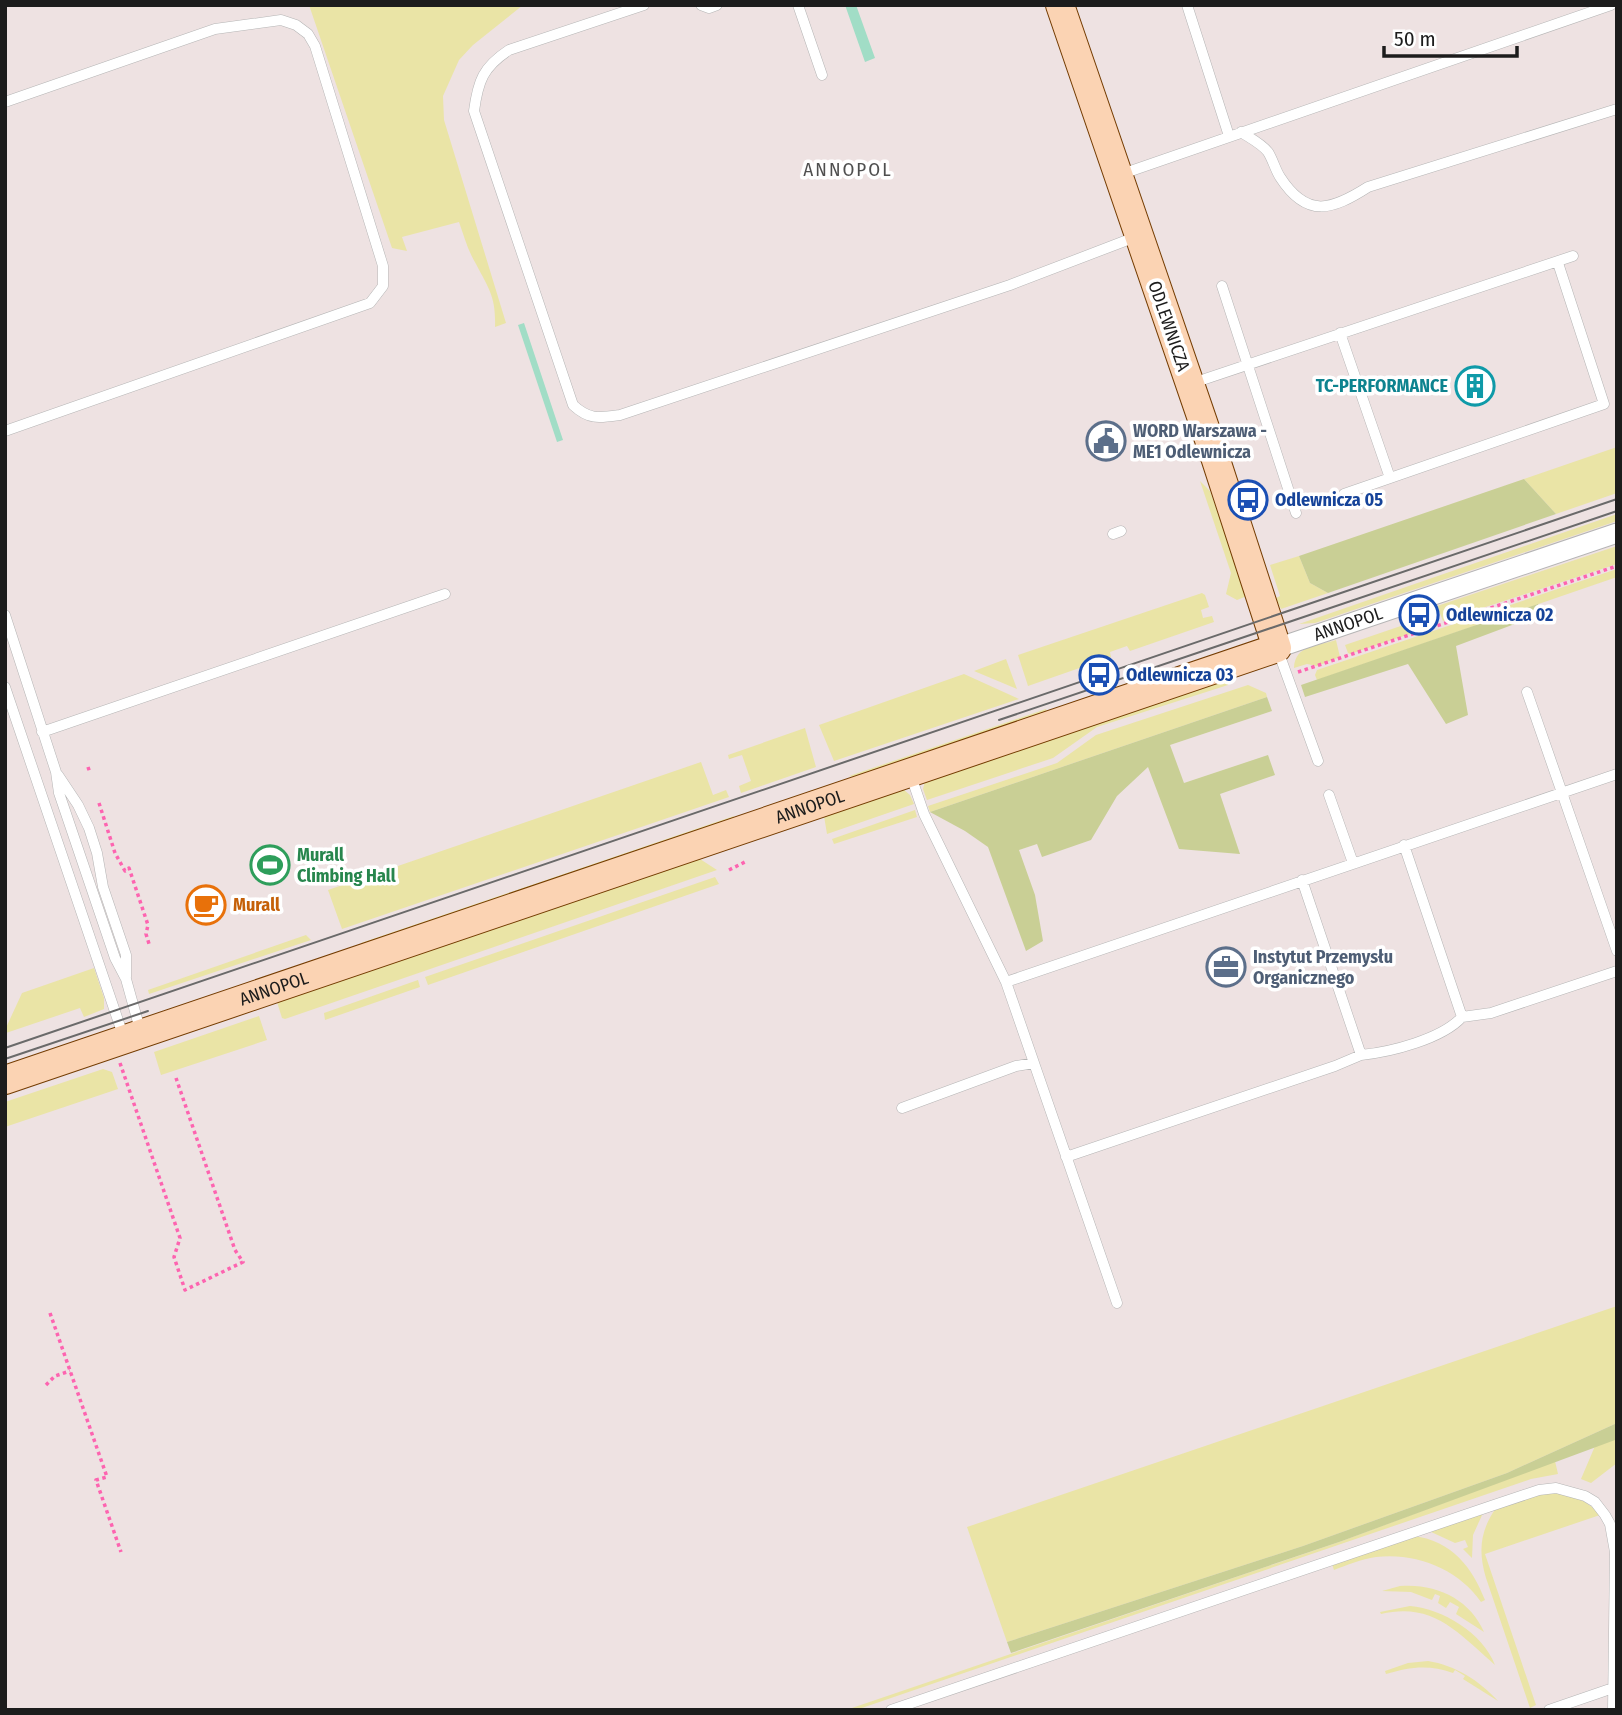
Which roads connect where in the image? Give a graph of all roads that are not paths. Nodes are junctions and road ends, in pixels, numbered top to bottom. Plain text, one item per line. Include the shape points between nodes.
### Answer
1 (644, 5) edge
2 (701, 5) edge
3 (717, 5) edge
4 (798, 5) edge
5 (1060, 5) edge
6 (1187, 5) edge
7 (1611, 5) edge
8 (822, 75) dead end
9 (5, 102) edge
10 (1617, 109) edge
11 (1241, 132) junction
12 (1229, 136) junction
13 (1118, 175) junction
14 (1139, 236) junction
15 (1573, 256) dead end
16 (1558, 263) junction
17 (1222, 286) dead end
18 (1340, 333) junction
19 (1247, 365) junction
20 (1190, 385) junction
21 (5, 431) edge
22 (1390, 478) junction
23 (1344, 494) dead end
24 (1296, 513) dead end
25 (1617, 533) edge
26 (445, 594) dead end
27 (5, 615) edge
28 (1277, 648) junction
29 (5, 687) edge
30 (1527, 692) dead end
31 (42, 732) junction
32 (1318, 761) dead end
33 (56, 772) junction
34 (910, 773) junction
35 (1617, 774) edge
36 (1562, 793) junction
37 (1329, 795) dead end
38 (1404, 845) junction
39 (1353, 863) junction
40 (1302, 880) junction
41 (1617, 951) edge
42 (1617, 971) edge
43 (126, 979) junction
44 (1006, 982) junction
45 (1462, 1017) junction
46 (128, 1045) junction
47 (1361, 1055) junction
48 (1034, 1063) junction
49 (5, 1080) edge
50 (902, 1108) dead end
51 (1066, 1157) junction
52 (1117, 1303) dead end
53 (1613, 1688) junction
54 (891, 1710) edge
55 (1549, 1710) edge
56 (1613, 1710) edge

1 - 14 lane via 509,50 493,60 476,93 474,111 573,405 583,415 620,415 1010,285
2 - 3 lane
4 - 8 lane
5 - 13 street, ODLEWNICZA
6 - 12 lane
7 - 11 lane
9 - 21 lane via 215,29 281,20 296,25 315,46 383,266 383,286 370,303
10 - 11 lane via 1368,187 1343,203 1317,208 1293,196 1267,151
11 - 12 lane
12 - 13 lane
13 - 14 street, ODLEWNICZA
14 - 20 street, ODLEWNICZA
15 - 16 lane
16 - 18 lane
16 - 22 lane via 1604,404
17 - 19 lane
18 - 19 lane
18 - 22 lane
19 - 20 lane
19 - 24 lane
20 - 28 street, ODLEWNICZA
22 - 23 lane
25 - 28 street, ANNOPOL
26 - 31 lane
27 - 31 lane
28 - 32 lane
28 - 34 street, ANNOPOL
29 - 46 lane
30 - 36 lane
31 - 33 lane
33 - 43 lane via 76,844
33 - 43 lane via 89,828 126,955
34 - 44 lane via 929,825
34 - 46 street, ANNOPOL
35 - 36 lane
36 - 38 lane
36 - 41 lane
37 - 39 lane
38 - 39 lane
38 - 45 lane
39 - 40 lane
40 - 44 lane
40 - 47 lane
42 - 45 lane via 1491,1013
43 - 46 lane
44 - 48 lane
45 - 47 lane via 1445,1031 1389,1051
46 - 49 street, ANNOPOL
47 - 51 lane
48 - 50 lane
48 - 51 lane
51 - 52 lane
53 - 54 lane via 1615,1552 1611,1524 1595,1502 1556,1488 1494,1505
53 - 55 lane
53 - 56 lane

